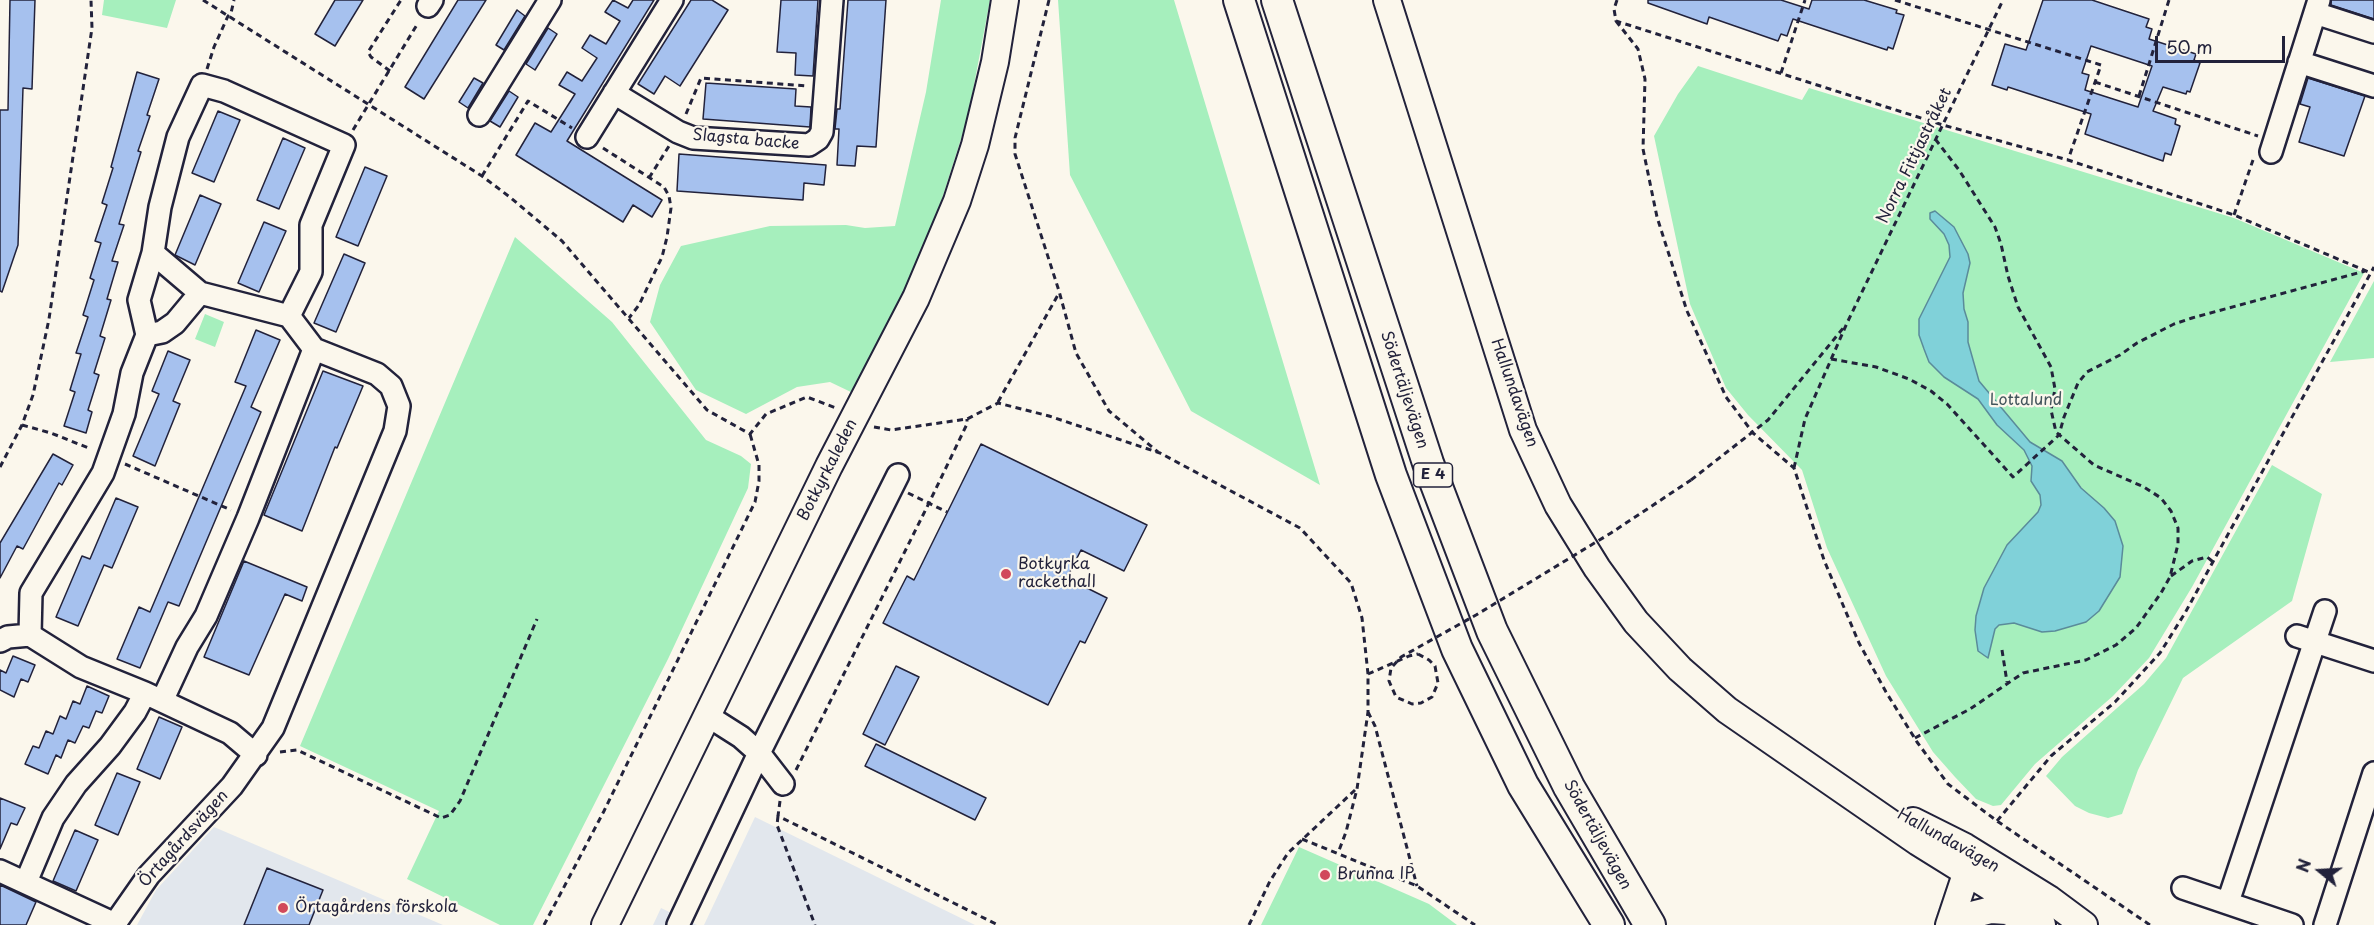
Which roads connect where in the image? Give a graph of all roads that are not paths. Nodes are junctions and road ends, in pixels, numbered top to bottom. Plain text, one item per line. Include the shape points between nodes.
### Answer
1 (550, 0) edge
2 (672, 0) edge
3 (832, 0) edge
4 (1005, 0) edge
5 (1239, 0) edge
6 (1277, 0) edge
7 (1387, 0) edge
8 (2317, 6) edge
9 (2374, 32) edge
10 (2299, 62) junction
11 (2374, 86) edge
12 (614, 93) junction
13 (479, 115) dead end
14 (586, 137) road end
15 (2266, 144) road end
16 (153, 253) junction
17 (200, 293) junction
18 (289, 316) junction
19 (147, 335) junction
20 (314, 349) junction
21 (895, 481) road end
22 (2325, 611) dead end
23 (30, 634) junction
24 (2306, 639) junction
25 (0, 641) edge
26 (2374, 661) edge
27 (153, 697) junction
28 (708, 716) junction
29 (759, 753) junction
30 (256, 755) junction
31 (2374, 773) edge
32 (785, 786) road end
33 (1966, 859) junction
34 (0, 871) edge
35 (26, 882) junction
36 (2183, 888) dead end
37 (2228, 903) junction
38 (115, 924) edge
39 (605, 925) edge
40 (678, 925) edge
41 (1609, 925) edge
42 (1650, 925) edge
43 (1950, 925) edge
44 (1964, 925) edge
45 (2036, 925) edge
46 (2042, 925) edge
47 (2084, 925) edge
48 (2292, 925) edge
49 (2325, 925) edge

1 - 13 street
2 - 12 street
3 - 12 street, Slagsta backe via 822,132 809,145 693,138
4 - 28 main road, Botkyrkaleden via 983,117 957,201 916,298 829,466
5 - 41 highway, E 4 via 1391,475 1457,649 1523,785
6 - 42 highway, Södertäljevägen / E 4 via 1428,463 1492,631 1569,786
7 - 33 main road, Hallundavägen via 1523,430 1558,504 1597,568 1636,622 1680,669 1727,710 1918,842
8 - 9 street
8 - 10 street
10 - 11 street
10 - 15 street
12 - 14 street
16 - 17 street
16 - 18 street via 178,137 202,85 224,91 344,145 311,225 311,272
16 - 19 street via 138,300
17 - 18 street
17 - 19 street via 176,323
18 - 20 street
19 - 23 street via 103,473 31,593
20 - 27 street via 206,615
20 - 30 street, Örtagårdsvägen via 377,374 391,386 399,406 395,431 377,475 273,728
21 - 29 street
22 - 24 street
23 - 25 street
23 - 27 street via 81,667
24 - 26 street
24 - 37 street
27 - 30 street via 230,733
27 - 35 street via 135,712 52,818
28 - 29 street
28 - 39 main road, Botkyrkaleden
29 - 32 street
29 - 40 street
30 - 38 street, Örtagårdsvägen via 149,874
31 - 49 street
33 - 43 main road
33 - 46 main road, Hallundavägen
33 - 47 main road, Hallundavägen via 2049,899
34 - 35 street
35 - 38 street
36 - 37 street
37 - 48 street
44 - 45 main road via 1975,914 1991,910 2007,911

